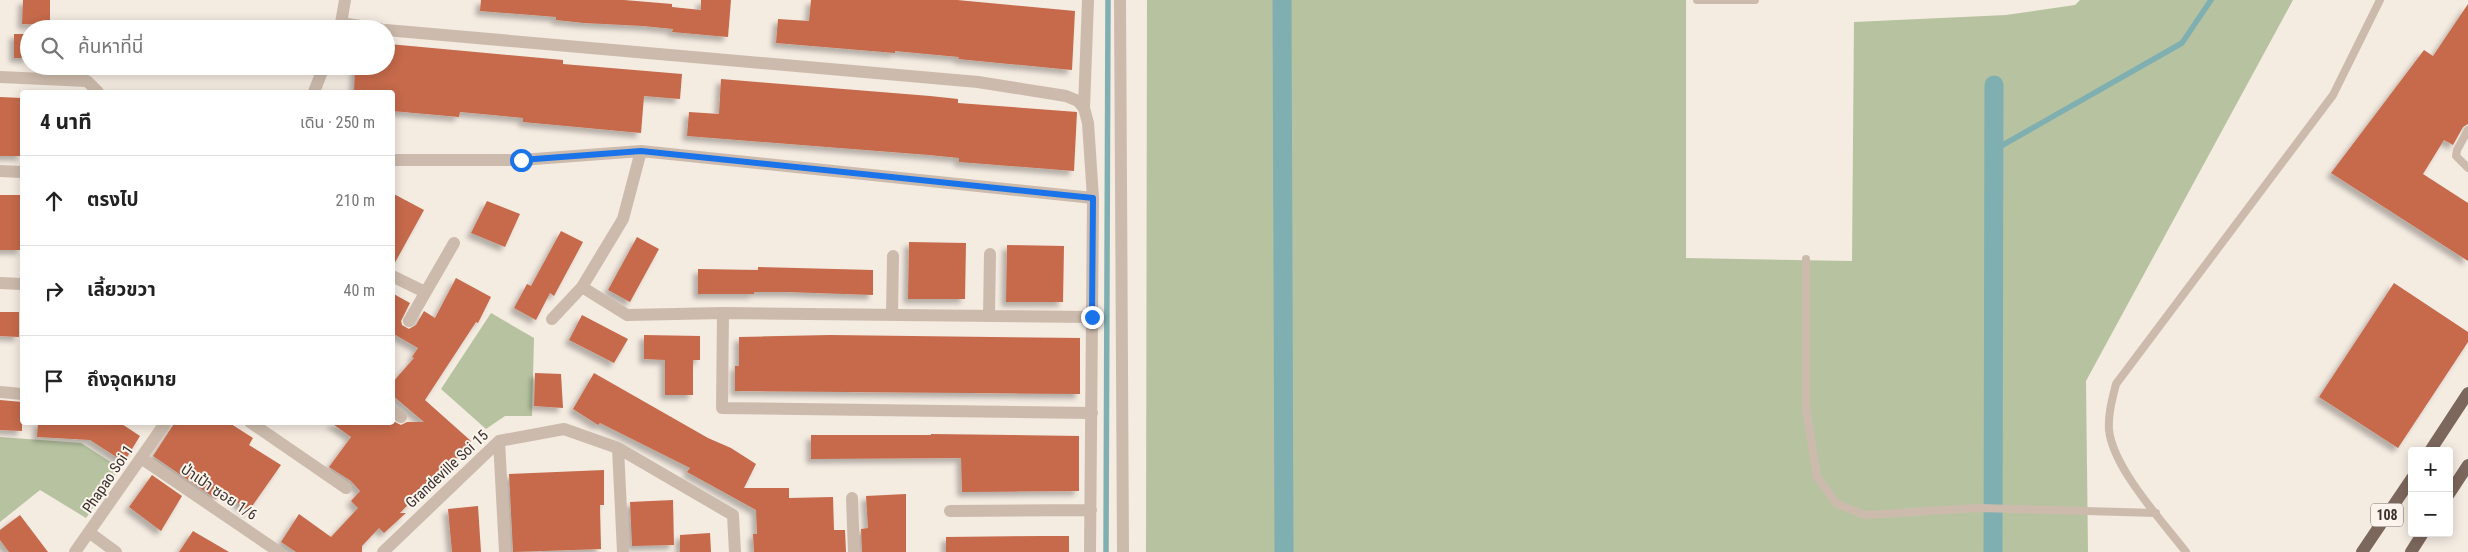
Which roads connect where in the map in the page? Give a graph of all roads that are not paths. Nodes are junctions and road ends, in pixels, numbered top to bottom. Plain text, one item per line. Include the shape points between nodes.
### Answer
1 (345, 0) edge
2 (1088, 0) edge
3 (1120, 0) edge
4 (1697, 0) edge
5 (1755, 0) edge
6 (2380, 0) edge
7 (341, 20) edge
8 (395, 31) edge
9 (321, 75) edge
10 (0, 77) edge
11 (96, 90) edge
12 (315, 90) edge
13 (1084, 108) junction
14 (2468, 130) edge
15 (641, 151) junction
16 (395, 160) edge
17 (2468, 168) edge
18 (0, 171) edge
19 (20, 172) edge
20 (1093, 198) junction
21 (454, 243) dead end
22 (990, 254) dead end
23 (894, 256) dead end
24 (1806, 259) dead end
25 (395, 277) edge
26 (0, 283) edge
27 (20, 284) edge
28 (582, 287) junction
29 (425, 292) junction
30 (723, 313) junction
31 (892, 315) junction
32 (989, 316) junction
33 (1092, 317) junction
34 (552, 319) dead end
35 (409, 320) dead end
36 (0, 392) edge
37 (2468, 393) edge
38 (20, 394) edge
39 (1092, 413) junction
40 (164, 425) edge
41 (254, 425) edge
42 (499, 441) junction
43 (2433, 447) edge
44 (618, 448) junction
45 (141, 458) junction
46 (2468, 466) edge
47 (2408, 484) edge
48 (346, 488) dead end
49 (2450, 492) edge
50 (852, 498) dead end
51 (1091, 510) junction
52 (950, 511) dead end
53 (2156, 513) junction
54 (90, 533) junction
55 (2420, 537) edge
56 (75, 552) edge
57 (116, 552) edge
58 (279, 552) edge
59 (383, 552) edge
60 (505, 552) edge
61 (622, 552) edge
62 (735, 552) edge
63 (854, 552) edge
64 (1090, 552) edge
65 (1123, 552) edge
66 (2186, 552) edge
67 (2362, 552) edge
68 (2411, 552) edge

1 - 7 street
2 - 13 street
3 - 65 street
4 - 5 lane
6 - 53 lane via 2334,95 2116,384 2109,406 2109,431 2118,461
8 - 13 street via 978,82 1066,96
9 - 12 street
10 - 11 street via 87,81
13 - 20 street
14 - 17 lane via 2456,156
15 - 16 street via 521,160
15 - 20 street
15 - 28 street via 623,219
18 - 19 street
20 - 33 street
21 - 29 street
22 - 32 street
23 - 31 street
24 - 53 lane via 1806,408 1817,477 1837,504 1865,515 1979,508
25 - 29 street
26 - 27 street
28 - 30 street via 627,314
28 - 34 street
29 - 35 street
30 - 31 street
30 - 39 street via 722,408
31 - 32 street
32 - 33 street
33 - 39 street
36 - 38 street
37 - 43 main road
39 - 51 street
40 - 45 street, Phapao Soi 1
41 - 48 street
42 - 44 street, Grandeville Soi 15 via 564,429
42 - 59 street, Grandeville Soi 15
42 - 60 street
44 - 61 street
44 - 62 street, Grandeville Soi 15 via 733,515
45 - 54 street, Phapao Soi 1
45 - 58 street, ป่าเป้า ซอย 1/6
46 - 49 main road
47 - 67 main road, 108
50 - 63 street
51 - 52 street
51 - 64 street
53 - 66 lane
54 - 56 street, Phapao Soi 1
54 - 57 street
55 - 68 main road, 108

